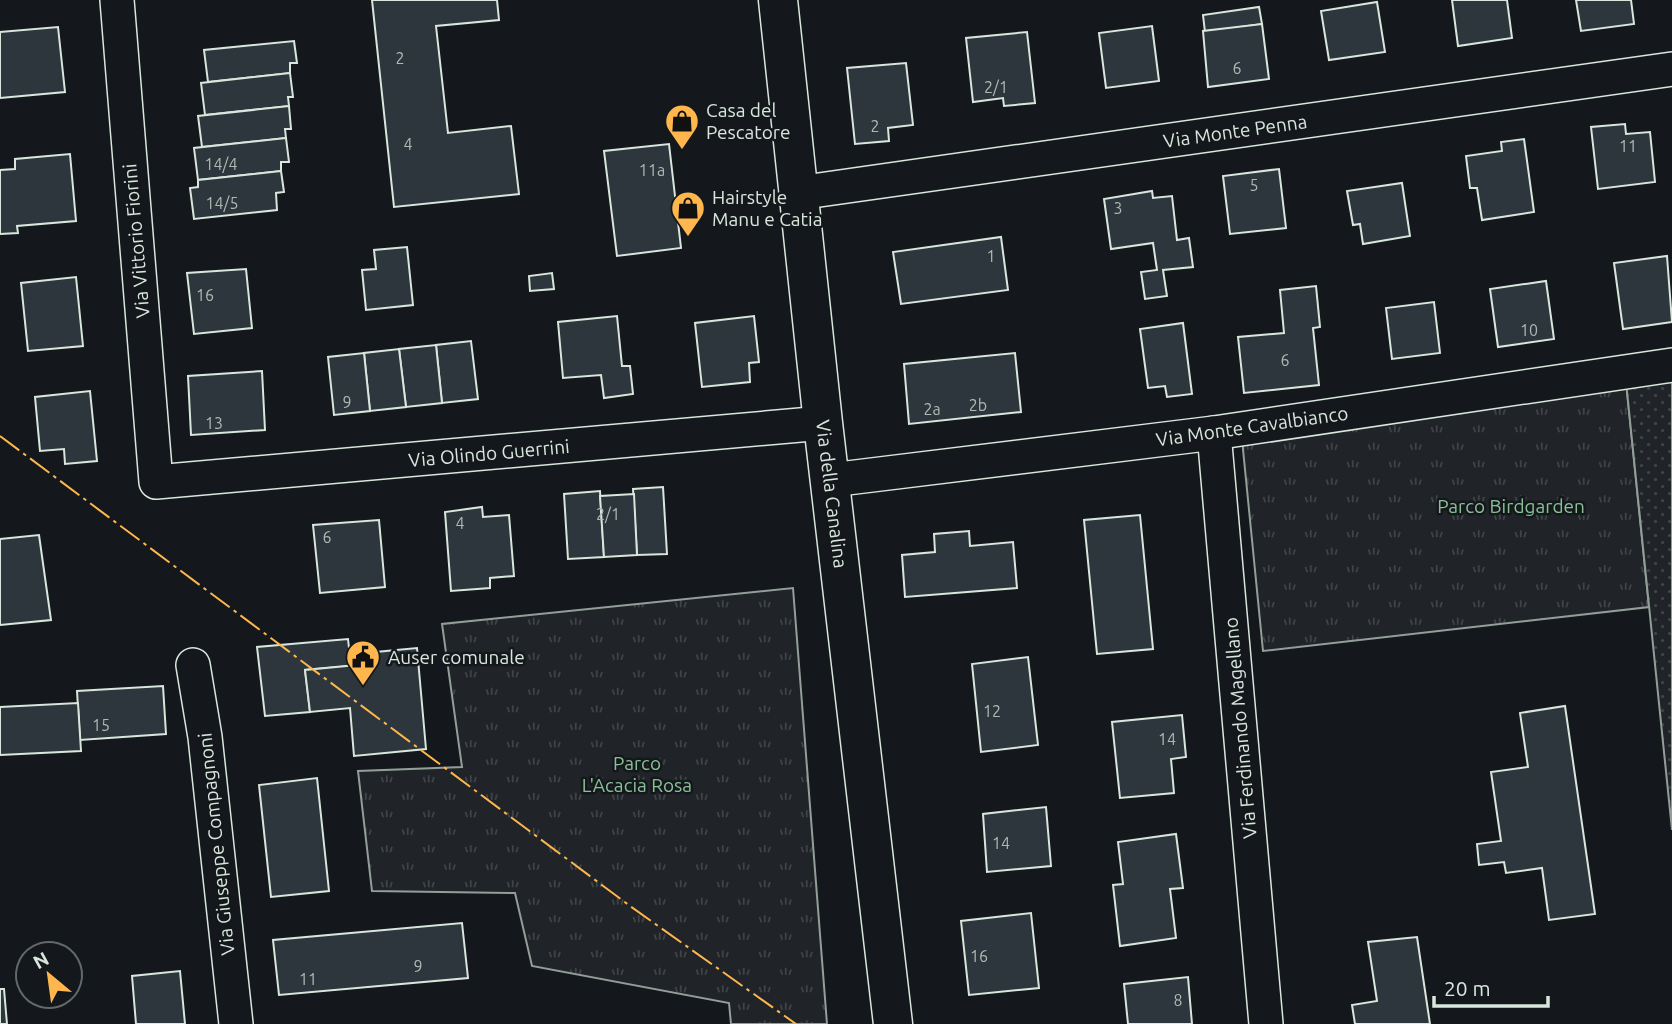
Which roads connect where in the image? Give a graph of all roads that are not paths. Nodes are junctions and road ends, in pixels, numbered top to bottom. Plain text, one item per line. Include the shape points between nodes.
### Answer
1 (117, 0) edge
2 (779, 0) edge
3 (1672, 69) edge
4 (798, 192) junction
5 (1672, 365) edge
6 (823, 424) junction
7 (1214, 433) junction
8 (831, 480) junction
9 (156, 482) joint
10 (193, 665) dead end
11 (892, 1012) edge
12 (236, 1024) edge
13 (1266, 1024) edge

1 - 9 street, Via Vittorio Fiorini
2 - 4 street, Via della Canalina
3 - 4 street, Via Monte Penna
4 - 6 street, Via della Canalina
5 - 7 street, Via Monte Cavalbianco
6 - 8 street, Via della Canalina
6 - 9 street, Via Olindo Guerrini
7 - 8 street, Via Monte Cavalbianco
7 - 13 street, Via Ferdinando Magellano
8 - 11 street, Via della Canalina
10 - 12 street, Via Giuseppe Compagnoni

